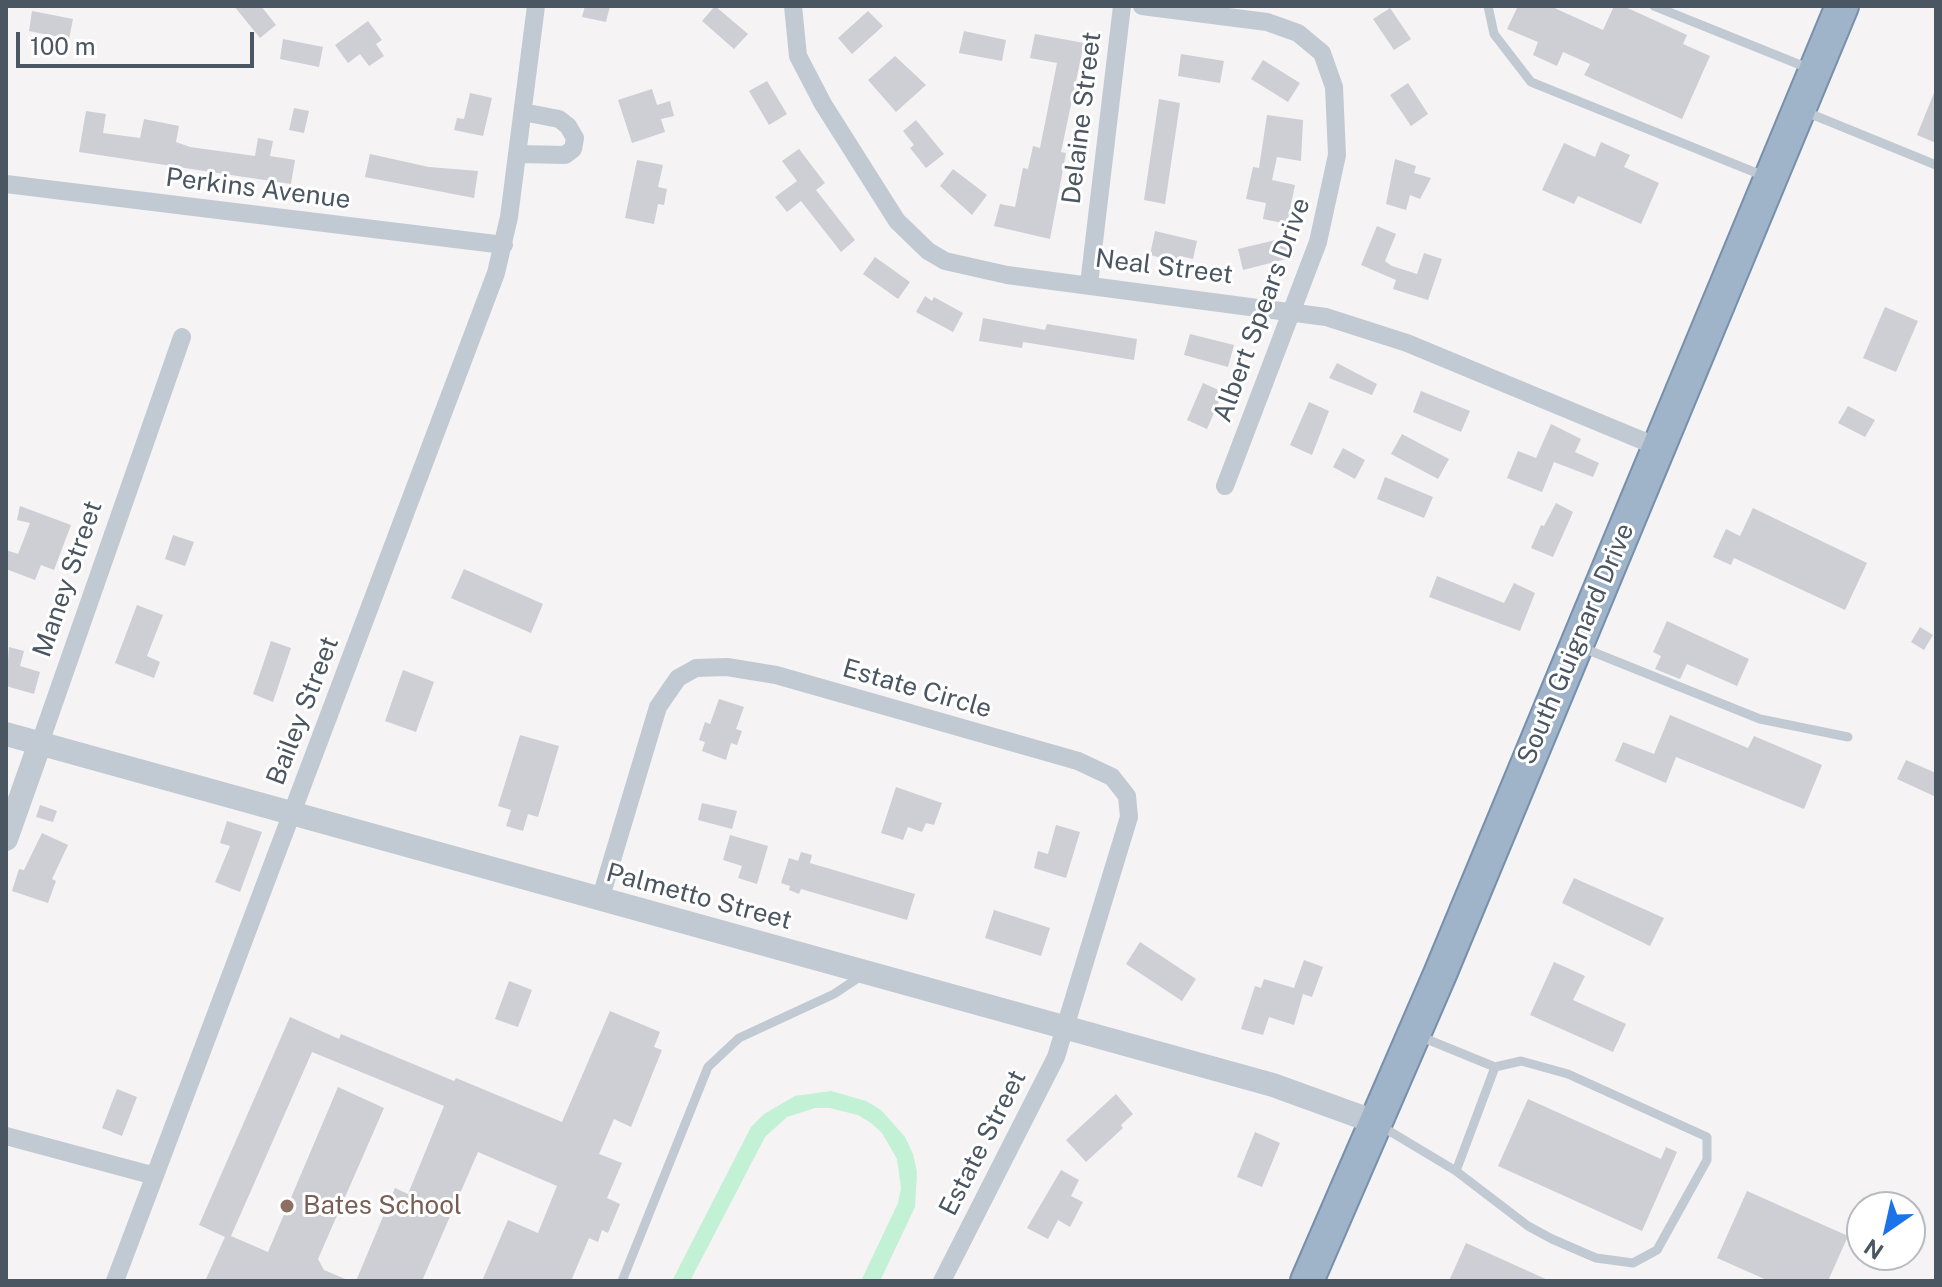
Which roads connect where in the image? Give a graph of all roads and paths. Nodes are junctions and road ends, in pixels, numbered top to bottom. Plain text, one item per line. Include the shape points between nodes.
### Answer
1 (536, 6) edge
2 (793, 6) edge
3 (1122, 6) edge
4 (1142, 6) edge
5 (1488, 6) edge
6 (1654, 6) edge
7 (1842, 6) edge
8 (1815, 71) junction
9 (1799, 109) junction
10 (523, 112) junction
11 (518, 154) junction
12 (1936, 165) edge
13 (1770, 179) junction
14 (6, 184) edge
15 (504, 245) junction
16 (1089, 284) junction
17 (1294, 312) junction
18 (182, 337) dead end
19 (1658, 447) junction
20 (1225, 486) dead end
21 (1576, 645) junction
22 (6, 734) edge
23 (1848, 737) dead end
24 (40, 743) junction
25 (292, 813) junction
26 (6, 839) edge
27 (600, 900) junction
28 (867, 973) junction
29 (1065, 1028) junction
30 (1413, 1034) junction
31 (1495, 1067) junction
32 (1375, 1122) junction
33 (6, 1136) edge
34 (1456, 1171) junction
35 (155, 1176) junction
36 (115, 1281) edge
37 (622, 1281) edge
38 (942, 1281) edge
39 (1307, 1281) edge

1 - 10 street, Bailey Street
2 - 16 street, Neal Street via 803,69 905,231 936,257 970,269
3 - 16 street, Delaine Street
4 - 17 street, Albert Spears Drive via 1267,22 1298,33 1322,53 1334,87 1337,155 1318,242
5 - 13 lane via 1494,34 1531,82
6 - 8 lane
7 - 8 highway, South Guignard Drive
8 - 9 highway, South Guignard Drive
9 - 12 lane
9 - 13 highway, South Guignard Drive
10 - 11 street, Bailey Street
10 - 11 street via 559,119 575,138 565,155
11 - 15 street, Bailey Street
13 - 19 highway, South Guignard Drive
14 - 15 street, Perkins Avenue
15 - 25 street, Bailey Street
16 - 17 street, Neal Street
17 - 19 street, Neal Street via 1387,336
17 - 20 street, Albert Spears Drive
18 - 24 street, Maney Street
19 - 21 highway, South Guignard Drive
21 - 23 lane via 1760,719
21 - 30 highway, South Guignard Drive
22 - 24 street, Palmetto Street
24 - 25 street, Palmetto Street
24 - 26 street, Maney Street
25 - 27 street, Palmetto Street
25 - 35 street, Bailey Street
27 - 28 street, Palmetto Street
27 - 29 street, Estate Circle via 652,722 678,678 708,666 776,675 1078,761 1120,786 1129,817
28 - 29 street, Palmetto Street
28 - 37 lane via 739,1038 708,1067
29 - 32 street, Palmetto Street via 1273,1085
29 - 38 street, Estate Street via 1056,1057
30 - 31 lane
30 - 32 highway, South Guignard Drive
31 - 34 lane
31 - 34 lane via 1521,1061 1568,1074 1707,1137 1707,1160 1657,1250 1633,1263 1596,1258 1552,1239
32 - 34 lane
32 - 39 highway, South Guignard Drive
33 - 35 street
35 - 36 street, Bailey Street

